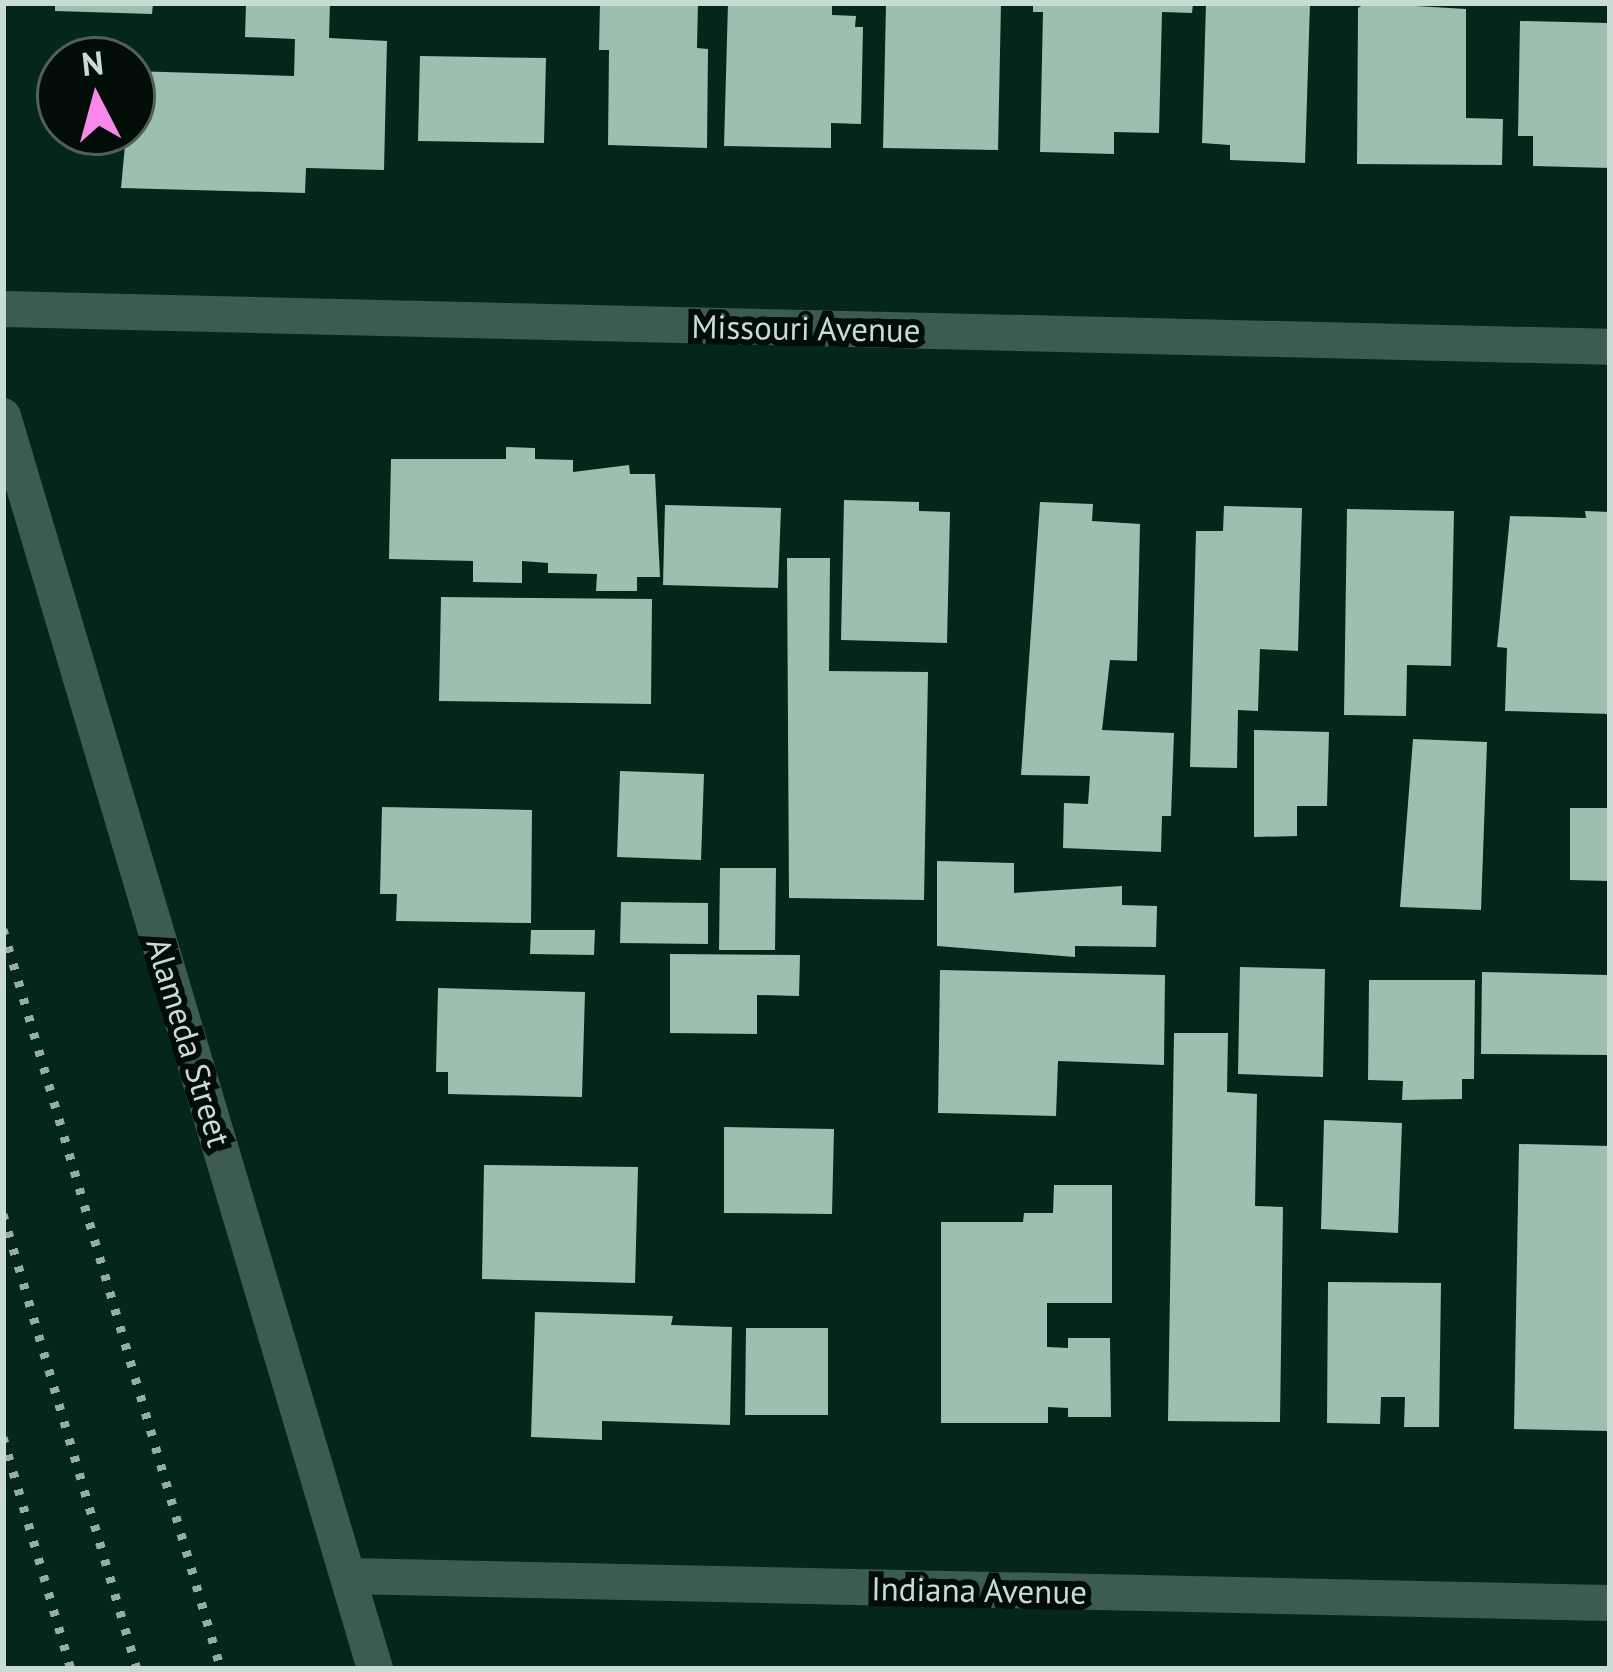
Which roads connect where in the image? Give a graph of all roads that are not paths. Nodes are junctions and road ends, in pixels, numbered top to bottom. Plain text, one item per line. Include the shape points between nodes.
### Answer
1 (3, 309) edge
2 (1610, 346) edge
3 (3, 416) edge
4 (348, 1576) junction
5 (1610, 1604) edge
6 (375, 1669) edge

1 - 2 street, Missouri Avenue
3 - 4 street, Alameda Street
4 - 5 street, Indiana Avenue
4 - 6 street, Alameda Street

